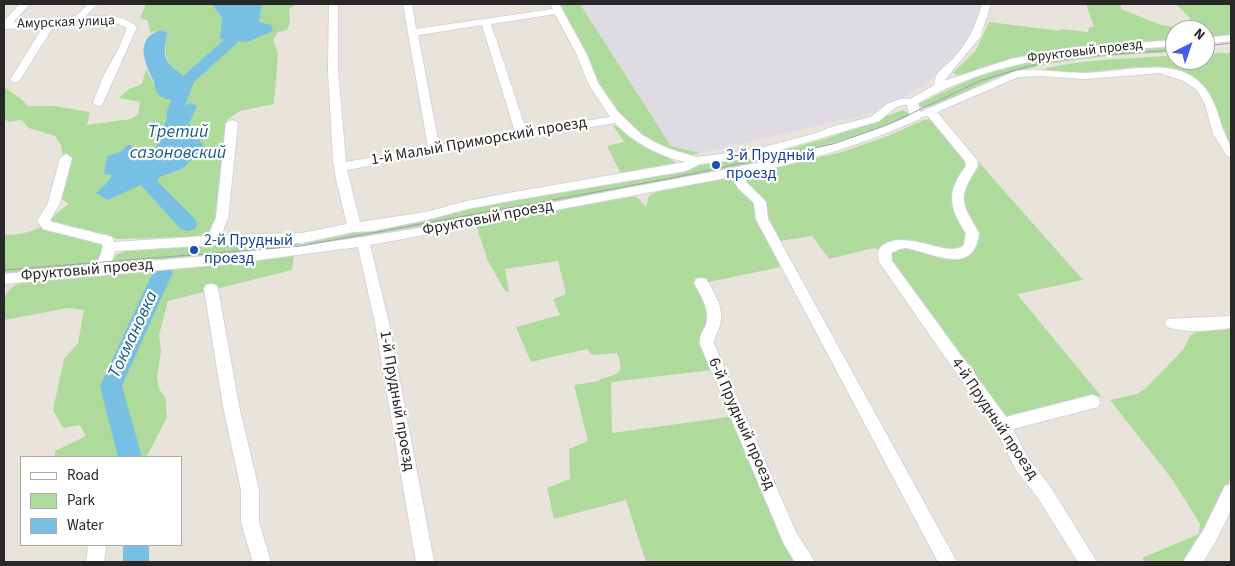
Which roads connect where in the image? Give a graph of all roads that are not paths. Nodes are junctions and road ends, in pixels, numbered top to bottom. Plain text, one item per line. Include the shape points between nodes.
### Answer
1 (25, 4) edge
2 (93, 4) edge
3 (334, 4) edge
4 (407, 4) edge
5 (986, 4) edge
6 (556, 7) edge
7 (65, 23) junction
8 (486, 23) junction
9 (50, 24) junction
10 (4, 25) edge
11 (412, 33) junction
12 (1231, 38) edge
13 (1215, 40) edge
14 (1165, 44) edge
15 (14, 80) dead end
16 (940, 86) junction
17 (912, 102) junction
18 (98, 103) dead end
19 (929, 112) junction
20 (916, 118) junction
21 (616, 119) junction
22 (232, 123) dead end
23 (522, 135) junction
24 (434, 149) junction
25 (1231, 154) edge
26 (66, 158) dead end
27 (698, 161) junction
28 (342, 167) junction
29 (734, 172) junction
30 (354, 227) junction
31 (213, 240) junction
32 (363, 242) junction
33 (110, 247) junction
34 (102, 270) junction
35 (6, 281) edge
36 (701, 283) dead end
37 (211, 289) dead end
38 (1231, 322) edge
39 (1172, 323) dead end
40 (1092, 402) dead end
41 (1002, 425) junction
42 (1231, 492) edge
43 (97, 546) edge
44 (95, 562) edge
45 (262, 562) edge
46 (424, 562) edge
47 (806, 562) edge
48 (948, 562) edge
49 (1088, 562) edge
50 (1192, 562) edge

1 - 10 street
2 - 7 street via 80,17
3 - 28 street via 333,72
4 - 11 street
5 - 16 street via 979,33 939,79
6 - 8 street
6 - 21 street via 594,85
7 - 9 street, Амурская улица
7 - 18 street, Амурская улица via 104,20 128,23 132,27
8 - 11 street
8 - 23 street
9 - 10 street, Амурская улица
9 - 15 street
11 - 24 street
12 - 13 street
14 - 16 street, Фруктовый проезд via 1042,55
16 - 17 street, Фруктовый проезд
17 - 20 street
17 - 27 street, Фруктовый проезд via 891,106 875,119 817,137 753,154
19 - 20 street, Фруктовый проезд
19 - 25 street, Фруктовый проезд via 1016,74 1086,76 1136,70 1165,71 1184,76 1202,90 1209,101 1219,134
19 - 41 street, 4-й Прудный проезд via 971,160 972,166 959,184 957,197 958,207 973,233 968,250 961,253 897,244 884,251 886,262
20 - 29 street, Фруктовый проезд via 836,149
21 - 23 street, 1-й Малый Приморский проезд
21 - 27 street via 624,128 665,152
22 - 31 street via 222,218
23 - 24 street, 1-й Малый Приморский проезд
24 - 28 street, 1-й Малый Приморский проезд
26 - 33 street via 54,203 44,221 48,226 107,240
27 - 30 street via 686,167
28 - 30 street
29 - 32 street, Фруктовый проезд
29 - 48 street via 760,202 762,219
30 - 31 street via 302,238
31 - 33 street
32 - 34 street, Фруктовый проезд
32 - 46 street, 1-й Прудный проезд via 382,323
33 - 34 street
34 - 35 street, Фруктовый проезд
36 - 47 street, 6-й Прудный проезд via 714,317 706,344 790,538
37 - 45 street via 231,406 250,490 250,522
38 - 39 street
40 - 41 street
41 - 49 street, 4-й Прудный проезд via 1022,464 1044,492
42 - 50 street via 1210,535
43 - 44 street

